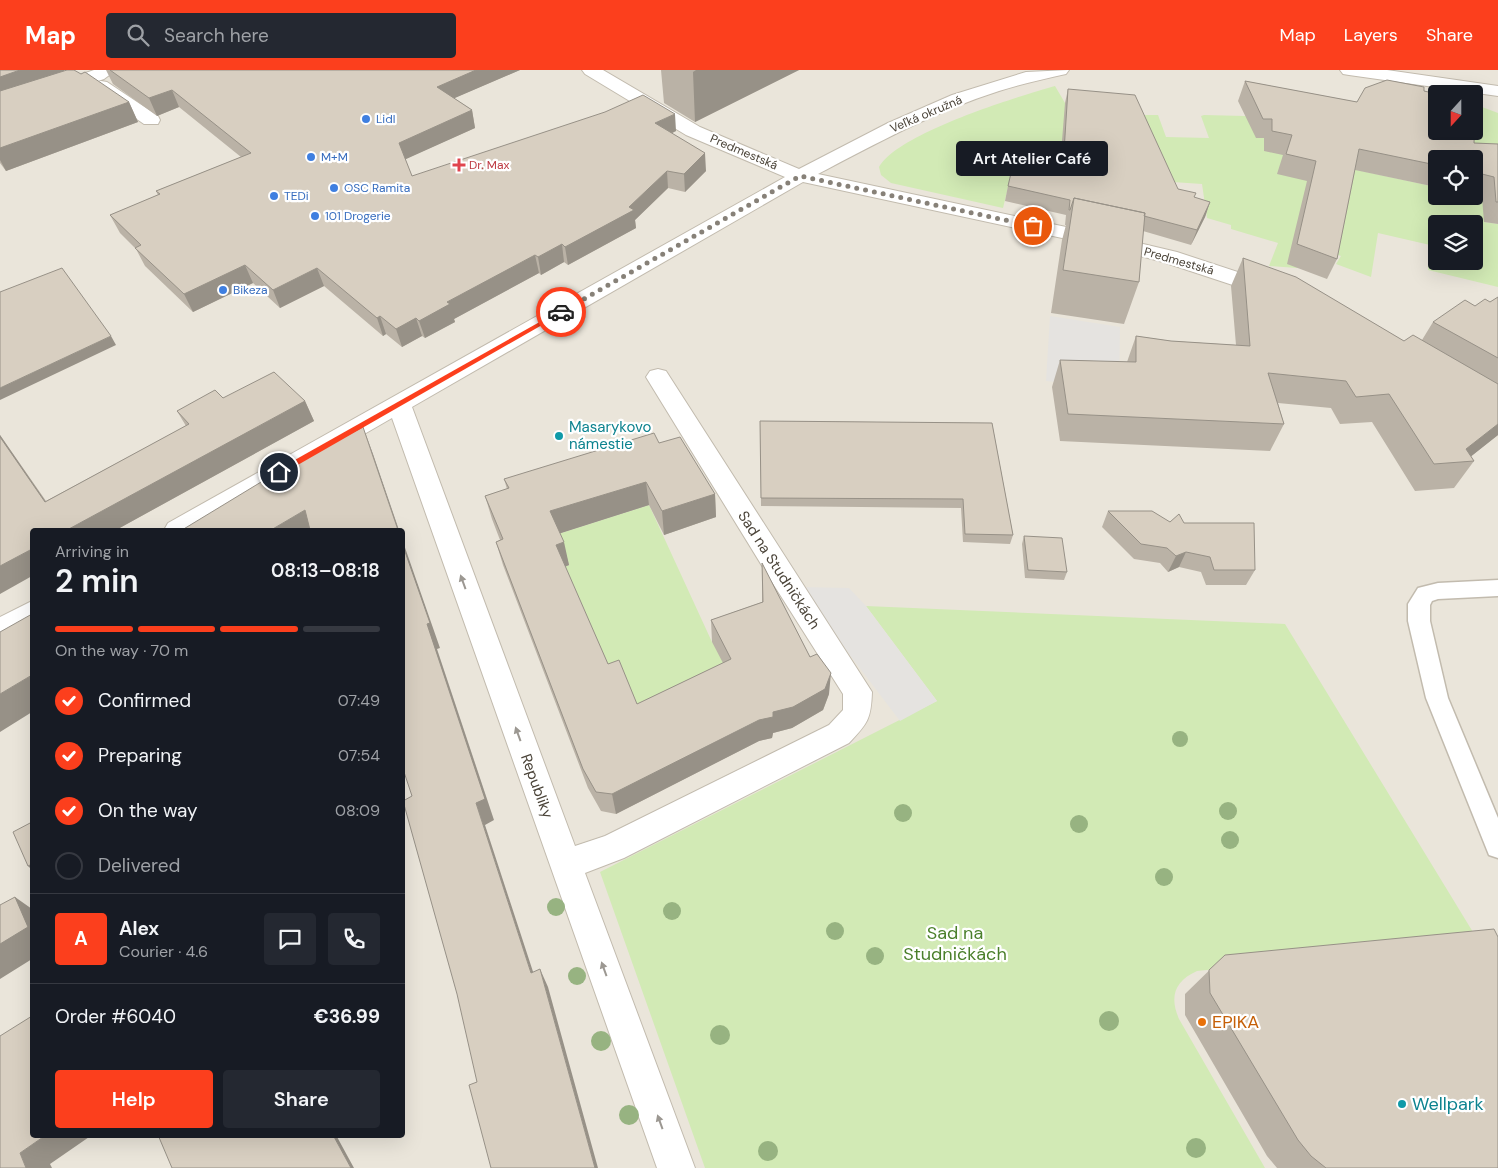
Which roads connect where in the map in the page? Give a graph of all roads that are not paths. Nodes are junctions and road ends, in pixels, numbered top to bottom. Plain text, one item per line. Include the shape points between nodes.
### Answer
1 (107, 70) edge
2 (591, 70) edge
3 (1060, 70) edge
4 (1349, 70) edge
5 (84, 74) edge
6 (1498, 90) edge
7 (0, 109) edge
8 (150, 120) dead end
9 (800, 176) junction
10 (1290, 298) edge
11 (658, 377) dead end
12 (399, 404) junction
13 (181, 528) edge
14 (1498, 588) edge
15 (30, 613) edge
16 (0, 630) edge
17 (1498, 847) edge
18 (566, 865) junction
19 (676, 1168) edge

1 - 5 street
2 - 9 street, Predmestská via 693,130
3 - 9 street, Veľká okružná via 1001,84 948,104 880,133
4 - 6 street
5 - 7 street
5 - 8 street
9 - 10 street, Predmestská via 1170,257
9 - 12 street, Veľká okružná
11 - 18 street, Sad na Studničkách via 858,692 857,715 839,734 613,848
12 - 13 street, Veľká okružná
18 -> 12 street, Republiky
14 - 17 lane via 1425,594 1419,604 1418,621 1437,698
15 - 16 street
19 -> 18 street, Republiky

